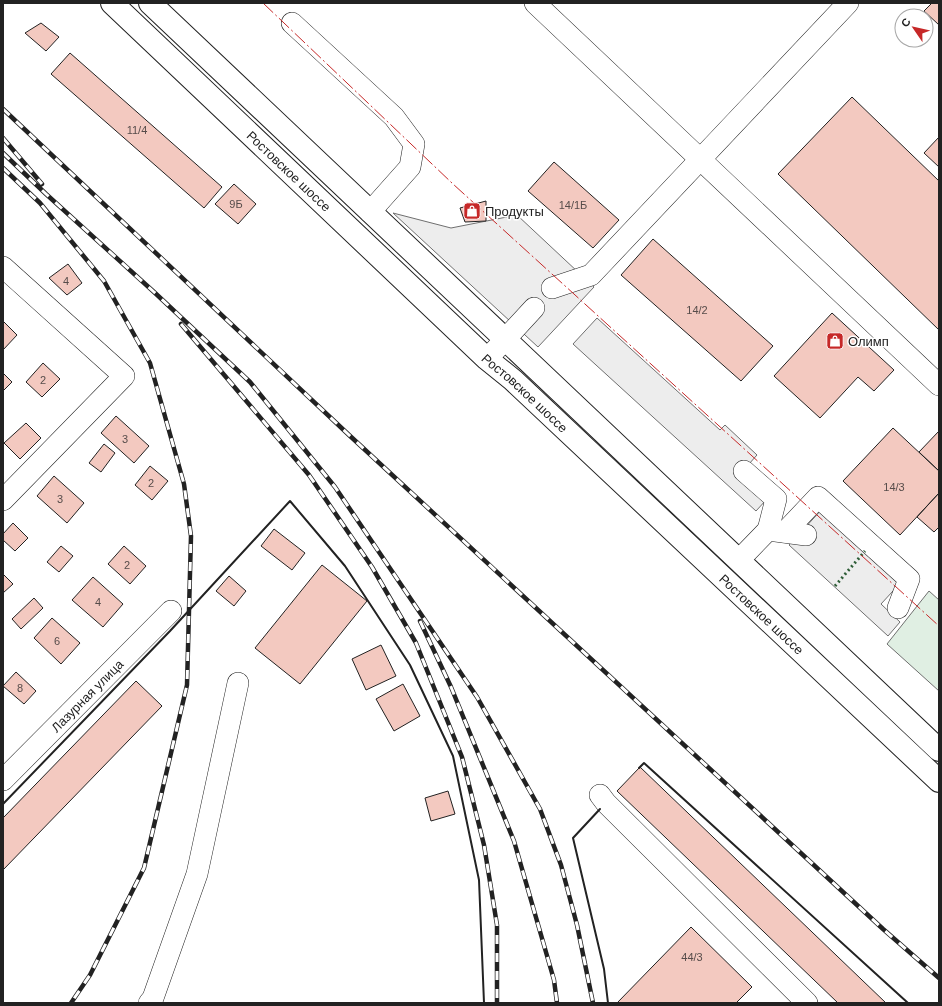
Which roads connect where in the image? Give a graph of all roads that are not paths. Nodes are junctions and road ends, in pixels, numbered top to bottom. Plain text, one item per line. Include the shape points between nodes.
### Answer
1 (112, 3) edge
2 (150, 3) edge
3 (535, 3) edge
4 (848, 3) edge
5 (292, 23) dead end
6 (701, 159) junction
7 (370, 212) junction
8 (3, 267) edge
9 (552, 288) dead end
10 (534, 308) dead end
11 (505, 340) junction
12 (487, 359) junction
13 (939, 385) edge
14 (744, 471) dead end
15 (3, 500) edge
16 (777, 531) junction
17 (806, 535) dead end
18 (739, 560) junction
19 (898, 608) dead end
20 (171, 611) dead end
21 (238, 683) dead end
22 (939, 750) edge
23 (3, 780) edge
24 (939, 781) edge
25 (600, 795) dead end
26 (149, 1003) edge
27 (807, 1003) edge

1 - 12 main road, Ростовское шоссе
2 - 7 main road, Ростовское шоссе
3 - 6 street
4 - 6 street
5 - 7 street via 394,117 414,144 410,167
6 - 9 street via 591,275
6 - 13 street
7 - 11 main road, Ростовское шоссе
8 - 15 street via 124,376
10 - 11 street
11 - 12 street
11 - 18 main road, Ростовское шоссе
12 - 24 main road, Ростовское шоссе via 514,380
14 - 16 street via 776,499
16 - 17 street
16 - 18 street
16 - 19 street via 818,497 909,579
18 - 22 main road, Ростовское шоссе
20 - 23 street, Лазурная улица
21 - 26 street via 197,874 153,998
25 - 27 street

